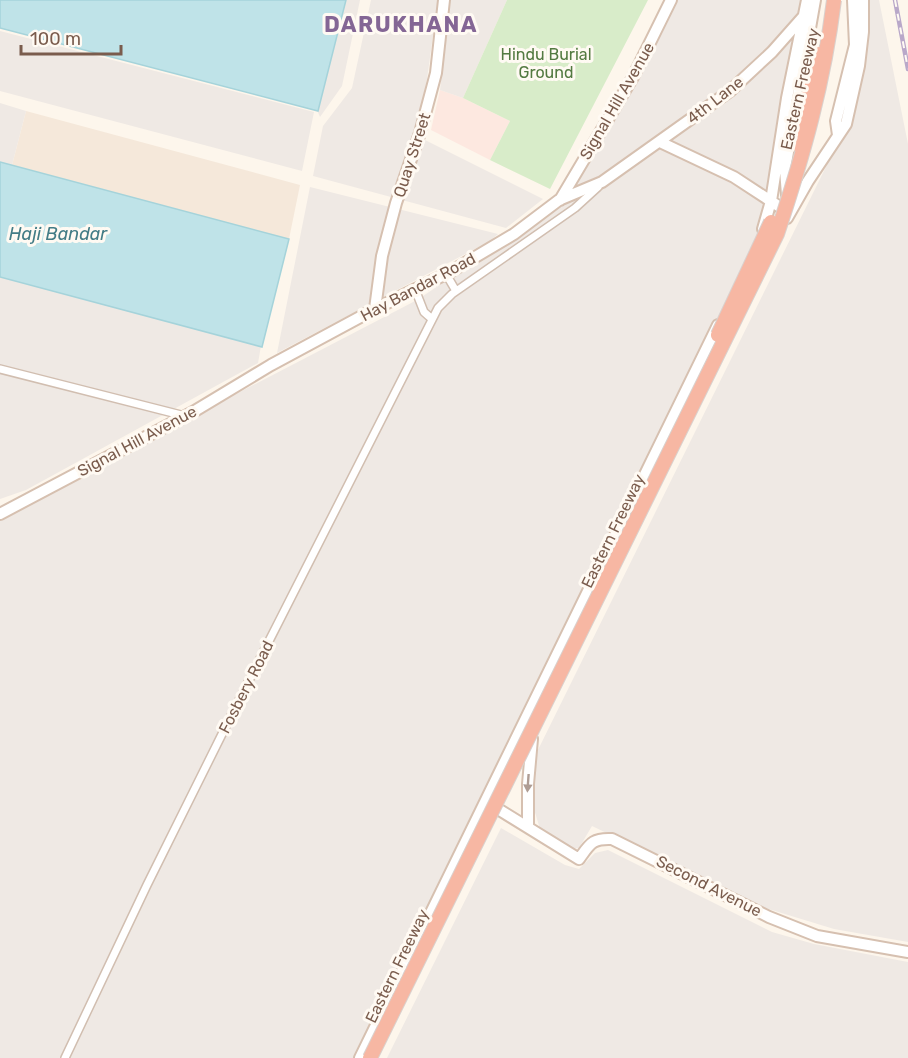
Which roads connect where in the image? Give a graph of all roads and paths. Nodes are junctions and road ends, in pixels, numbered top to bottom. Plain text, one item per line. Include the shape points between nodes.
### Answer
1 (444, 0) edge
2 (671, 0) edge
3 (807, 0) edge
4 (825, 0) edge
5 (834, 0) edge
6 (854, 0) edge
7 (862, 0) edge
8 (810, 9) edge
9 (838, 135) junction
10 (660, 142) junction
11 (603, 182) junction
12 (559, 200) junction
13 (771, 201) junction
14 (789, 213) junction
15 (446, 274) junction
16 (415, 289) junction
17 (456, 291) junction
18 (375, 309) junction
19 (432, 319) junction
20 (271, 364) joint
21 (0, 369) edge
22 (185, 416) junction
23 (0, 514) edge
24 (519, 731) junction
25 (532, 739) junction
26 (498, 809) junction
27 (528, 826) junction
28 (908, 952) edge
29 (65, 1058) edge
30 (361, 1058) edge
31 (372, 1058) edge

1 - 18 street, Quay Street via 436,73 382,255
2 - 12 street, Signal Hill Avenue via 633,77
3 - 8 street, 4th Lane
4 - 30 highway, Eastern Freeway, bridge via 818,53 797,141 768,231
5 - 31 highway, Eastern Freeway, bridge via 820,89 777,234
6 - 9 street via 855,45 836,121
7 - 9 street via 859,66 846,124
8 - 10 street, 4th Lane via 730,91
8 - 13 street via 787,98
8 - 14 street via 785,169
9 - 14 street
10 - 11 street, 4th Lane
10 - 13 street via 734,177
11 - 12 street, 4th Lane
11 - 17 street, 4th Lane via 575,208
12 - 15 street, Hay Bandar Road via 514,234
13 - 14 street
13 - 24 street via 764,228
14 - 25 street via 729,344
15 - 16 street, Hay Bandar Road
15 - 17 street
16 - 18 street, Hay Bandar Road
16 - 19 street via 424,312
17 - 19 street, 4th Lane
18 - 20 street, Hay Bandar Road
19 - 29 street, Fosbery Road
20 - 22 street, Signal Hill Avenue
21 - 22 street
22 - 23 street, Signal Hill Avenue
24 - 25 street
24 - 30 street
25 - 26 street
25 -> 27 street
26 - 27 street, Second Avenue
26 - 31 street
27 - 28 street, Second Avenue via 579,859 590,844 600,838 612,838 770,917 818,936

